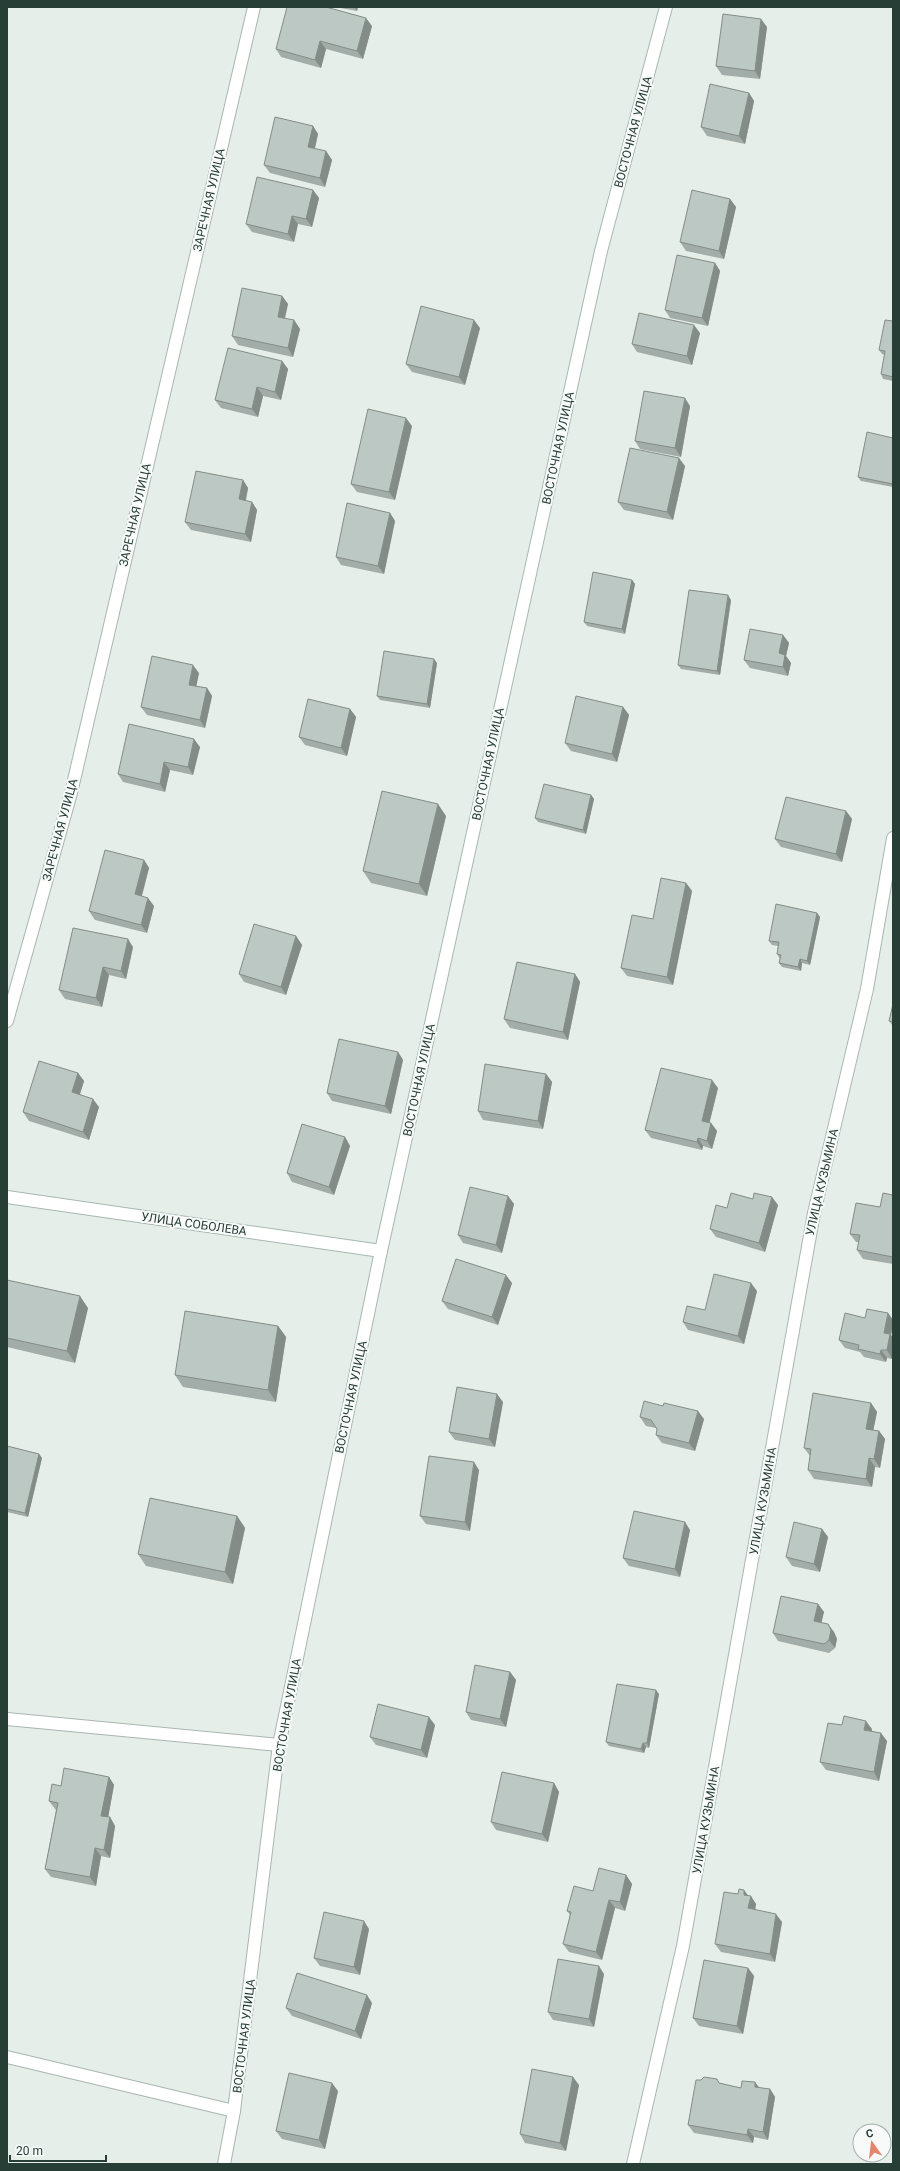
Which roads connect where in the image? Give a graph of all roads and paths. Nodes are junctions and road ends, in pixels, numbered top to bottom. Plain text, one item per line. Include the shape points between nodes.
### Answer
1 (254, 7) edge
2 (666, 7) edge
3 (893, 838) edge
4 (7, 1021) edge
5 (7, 1197) edge
6 (381, 1251) junction
7 (7, 1719) edge
8 (279, 1745) junction
9 (7, 2057) edge
10 (234, 2111) junction
11 (224, 2164) edge
12 (634, 2164) edge

1 - 4 street, ЗАРЕЧНАЯ УЛИЦА via 70,793
2 - 6 street, ВОСТОЧНАЯ УЛИЦА via 601,251
3 - 12 street, УЛИЦА КУЗЬМИНА via 867,989 814,1213 684,1946
5 - 6 street, УЛИЦА СОБОЛЕВА
6 - 8 street, ВОСТОЧНАЯ УЛИЦА
7 - 8 street
8 - 10 street, ВОСТОЧНАЯ УЛИЦА
9 - 10 street
10 - 11 street, ВОСТОЧНАЯ УЛИЦА

